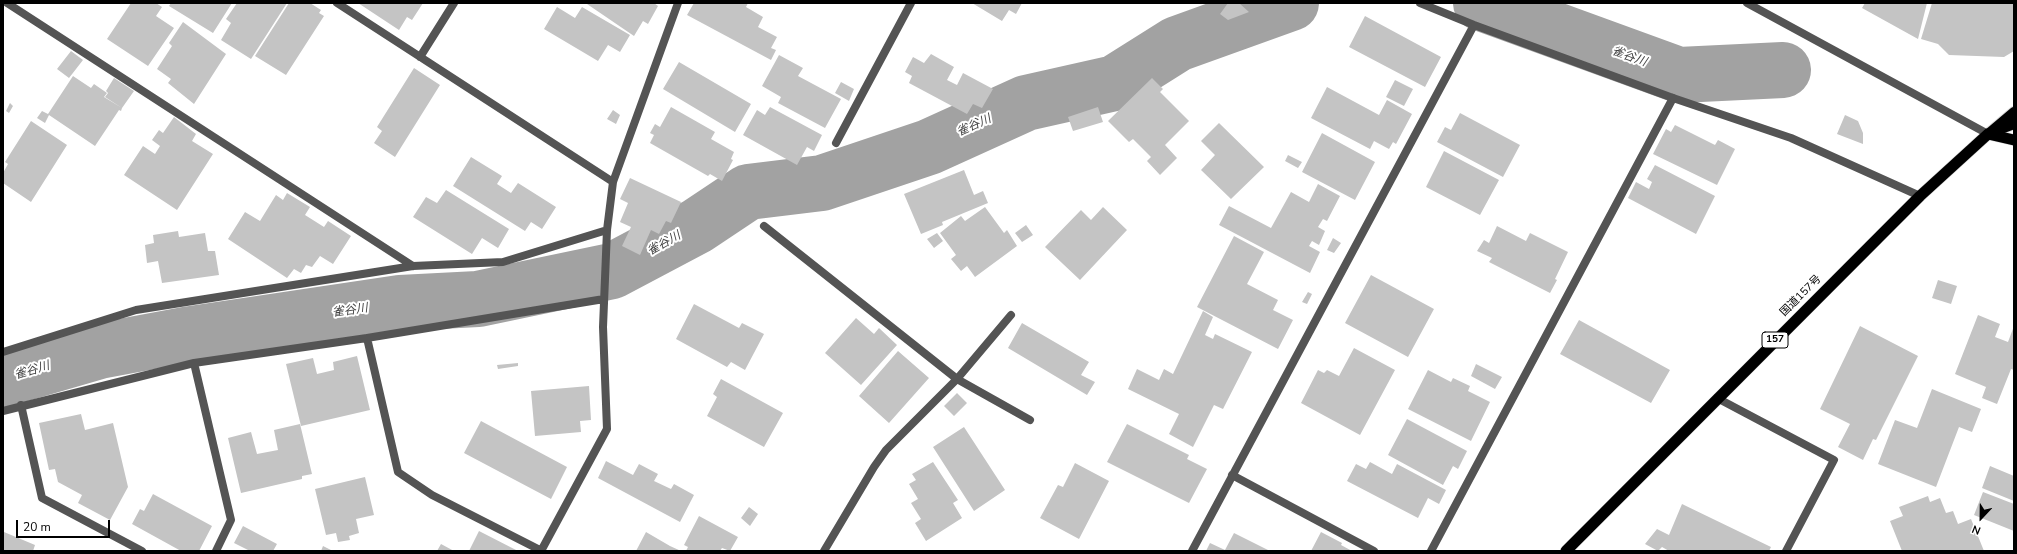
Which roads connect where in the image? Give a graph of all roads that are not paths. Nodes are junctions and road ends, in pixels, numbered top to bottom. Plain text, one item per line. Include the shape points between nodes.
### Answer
1 (7, 3) edge
2 (337, 3) edge
3 (454, 3) edge
4 (678, 3) edge
5 (911, 3) edge
6 (1420, 3) edge
7 (1747, 3) edge
8 (1474, 25) junction
9 (420, 57) junction
10 (1673, 98) junction
11 (2014, 112) edge
12 (2014, 124) edge
13 (1988, 134) junction
14 (2014, 140) edge
15 (836, 143) dead end
16 (613, 182) junction
17 (1920, 196) junction
18 (764, 226) dead end
19 (607, 230) junction
20 (413, 266) junction
21 (604, 299) junction
22 (1011, 315) dead end
23 (367, 338) junction
24 (3, 352) edge
25 (194, 363) junction
26 (957, 379) junction
27 (1717, 398) junction
28 (21, 405) junction
29 (3, 410) edge
30 (1030, 420) dead end
31 (1232, 475) junction
32 (142, 551) edge
33 (216, 551) edge
34 (541, 551) edge
35 (824, 551) edge
36 (1192, 551) edge
37 (1374, 551) edge
38 (1431, 551) edge
39 (1566, 551) edge
40 (1786, 551) edge

1 - 20 street
2 - 9 street
3 - 9 street
4 - 16 street
5 - 15 street
6 - 8 street
7 - 13 street
8 - 10 street
8 - 31 street
9 - 16 street
10 - 17 street via 1791,138
10 - 38 street
11 - 13 main road
12 - 13 main road
13 - 14 highway
13 - 17 highway, 国道157号 / 157
16 - 19 street
17 - 27 highway, 国道157号 / 157
18 - 26 street
19 - 20 street via 503,262
19 - 21 street
20 - 24 street via 136,310
21 - 23 street
21 - 34 street via 607,429
22 - 26 street
23 - 25 street
23 - 34 street via 398,472 432,495
25 - 28 street
25 - 33 street via 231,520
26 - 30 street
26 - 35 street via 886,450
27 - 39 highway, 国道157号 / 157
27 - 40 street via 1834,460
28 - 29 street
28 - 32 street via 42,498
31 - 36 street
31 - 37 street

